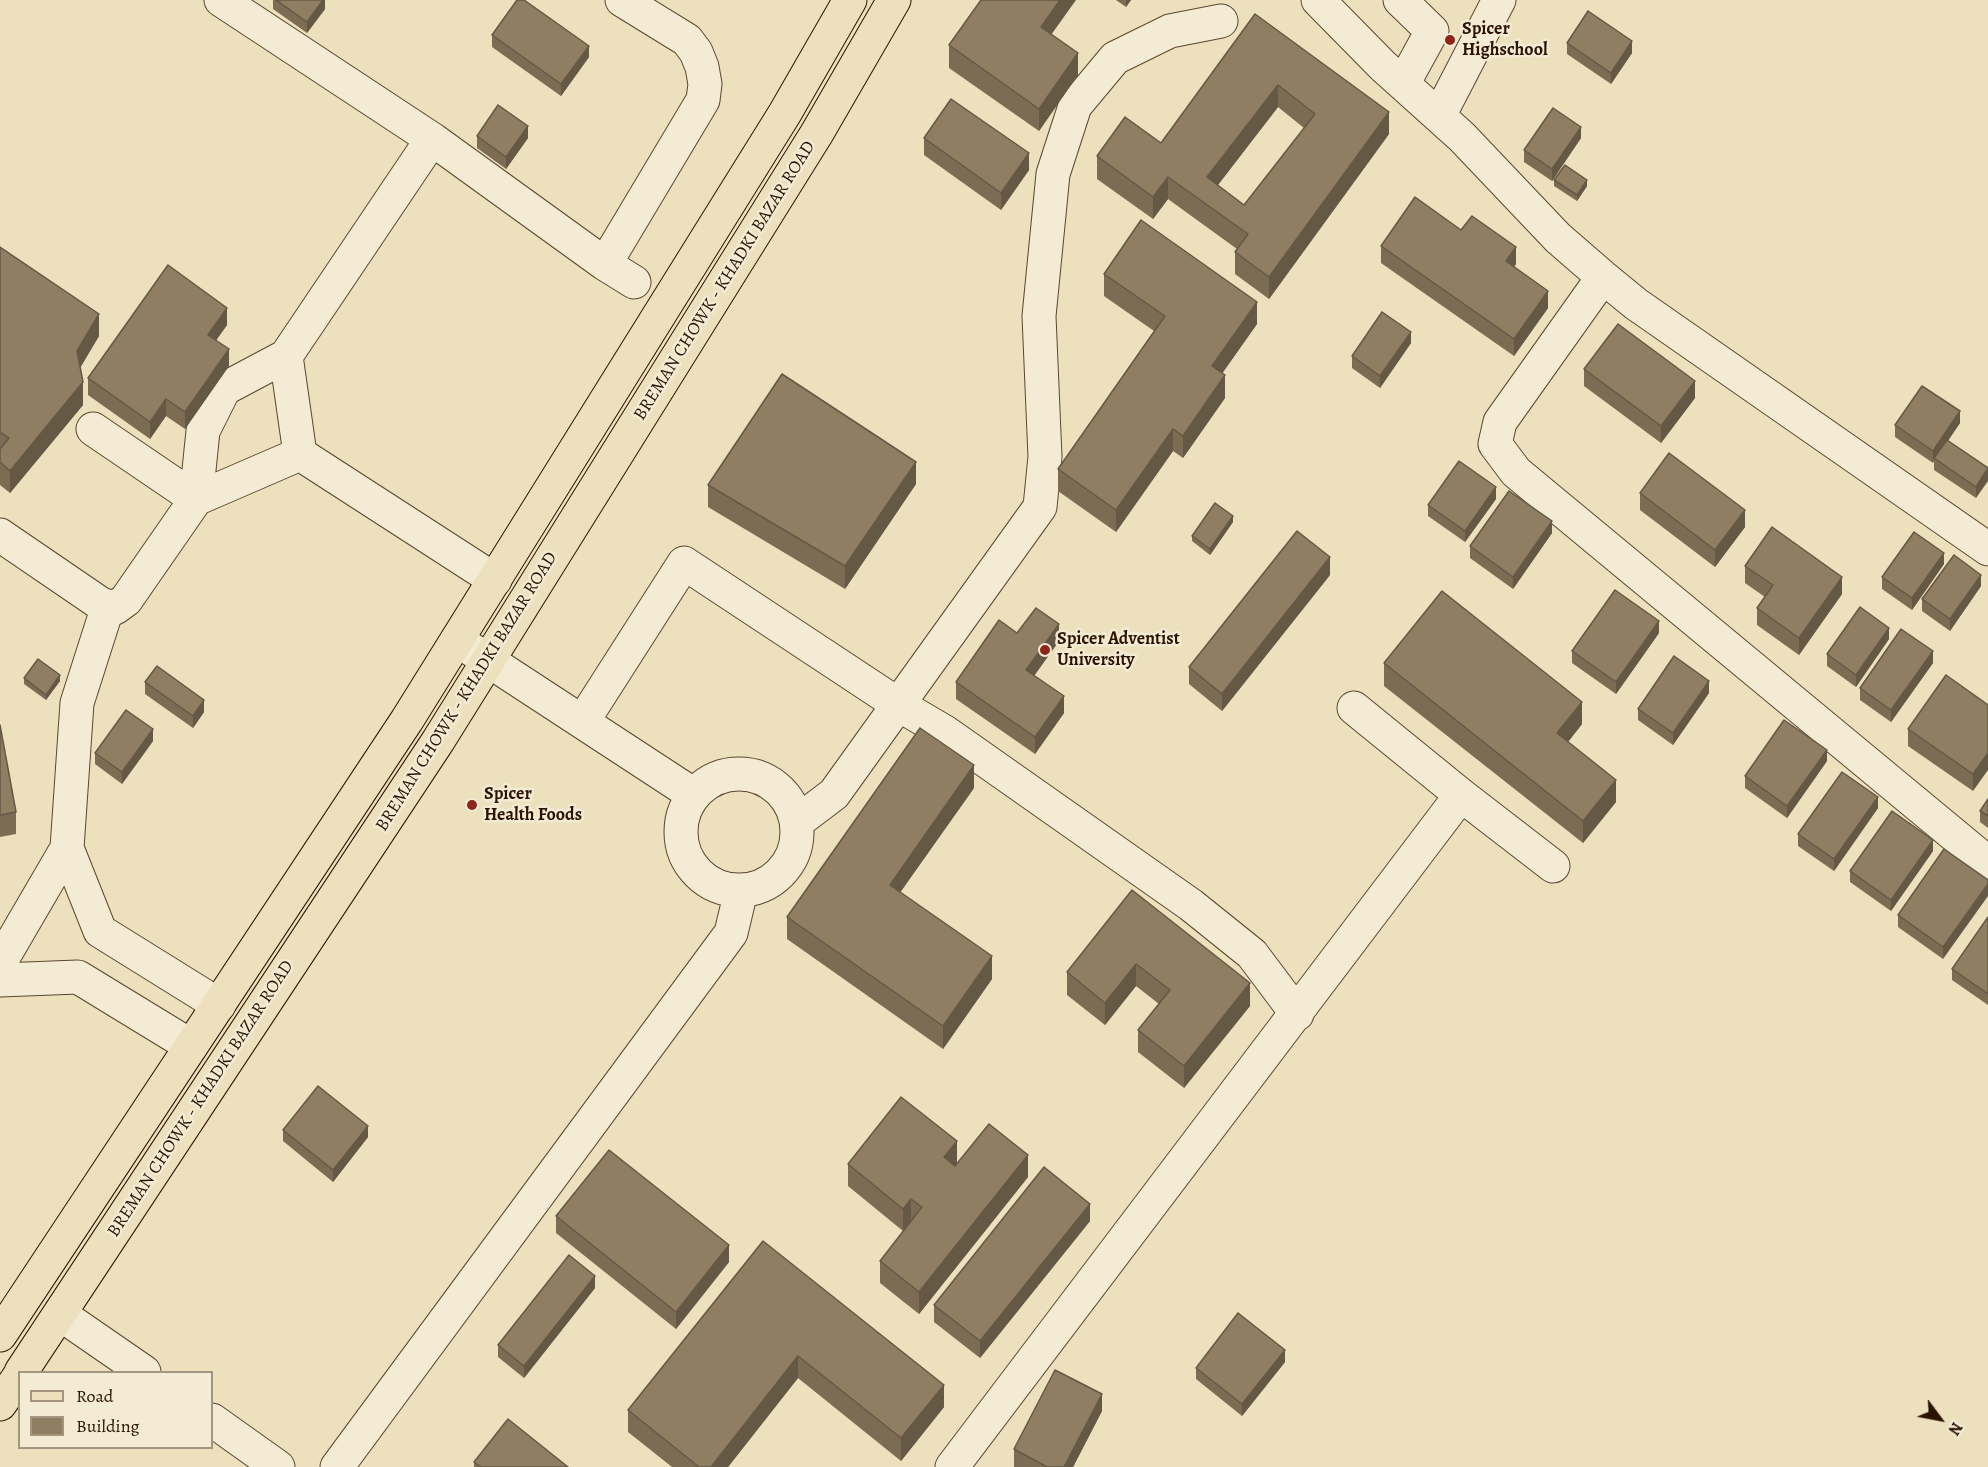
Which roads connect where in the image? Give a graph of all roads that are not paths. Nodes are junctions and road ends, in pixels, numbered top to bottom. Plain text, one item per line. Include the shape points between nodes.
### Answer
1 (221, 0) edge
2 (622, 0) edge
3 (850, 0) edge
4 (894, 0) edge
5 (1318, 0) edge
6 (1400, 0) edge
7 (1499, 0) edge
8 (1221, 21) dead end
9 (1403, 84) junction
10 (1439, 116) junction
11 (432, 139) junction
12 (605, 264) junction
13 (1603, 277) junction
14 (634, 282) dead end
15 (286, 356) junction
16 (93, 429) dead end
17 (300, 454) junction
18 (196, 499) junction
19 (0, 535) edge
20 (1988, 549) edge
21 (495, 579) junction
22 (108, 606) junction
23 (457, 640) junction
24 (489, 659) junction
25 (899, 705) junction
26 (1354, 708) dead end
27 (583, 721) junction
28 (694, 795) junction
29 (1461, 795) junction
30 (797, 822) junction
31 (67, 848) junction
32 (1988, 863) edge
33 (1553, 866) dead end
34 (741, 891) junction
35 (0, 963) edge
36 (0, 980) edge
37 (219, 1005) junction
38 (1297, 1014) junction
39 (191, 1046) junction
40 (60, 1314) junction
41 (0, 1335) edge
42 (22, 1371) edge
43 (143, 1371) edge
44 (18, 1377) edge
45 (0, 1404) edge
46 (213, 1421) edge
47 (278, 1467) edge
48 (337, 1467) edge
49 (952, 1467) edge

1 - 11 street
2 - 12 street via 687,40 702,66 705,84 703,100
3 - 21 main road, BREMAN CHOWK - KHADKI BAZAR ROAD via 785,113
4 - 24 main road, BREMAN CHOWK - KHADKI BAZAR ROAD via 817,132
5 - 9 street
6 - 9 street via 1432,31
7 - 10 street
8 - 25 street via 1170,31 1115,57 1075,106 1053,174 1039,316 1045,457 1040,507
9 - 10 street
10 - 13 street via 1558,238
11 - 12 street
11 - 15 street
12 - 14 street
13 - 20 street via 1636,304
13 - 32 street via 1500,422 1495,444 1516,472
15 - 17 street
15 - 18 street via 224,389 203,431
16 - 18 street
17 - 18 street
17 - 21 street
18 - 22 street via 126,600 115,608
19 - 22 street
21 - 23 main road, BREMAN CHOWK - KHADKI BAZAR ROAD
22 - 31 street via 77,703
23 - 24 street
23 - 37 main road, BREMAN CHOWK - KHADKI BAZAR ROAD
24 - 27 street
24 - 40 main road, BREMAN CHOWK - KHADKI BAZAR ROAD
25 - 27 street via 684,563
25 - 30 street via 834,794
25 - 38 street via 945,732 1191,905 1252,954
26 - 29 street
27 - 28 street
28 - 30 street via 721,776 755,775 783,792
28 - 34 street via 681,825 686,858 709,882
29 - 33 street
29 - 38 street
30 - 34 street via 798,839 784,869 757,888
31 - 35 street
31 - 37 street via 100,931
34 - 48 street via 731,933
36 - 39 street via 78,977
37 - 39 main road, BREMAN CHOWK - KHADKI BAZAR ROAD
38 - 49 street
39 - 41 main road, BREMAN CHOWK - KHADKI BAZAR ROAD
40 - 42 main road, BREMAN CHOWK - KHADKI BAZAR ROAD
40 - 43 street
44 - 45 main road, BREMAN CHOWK - KHADKI BAZAR ROAD
46 - 47 street

